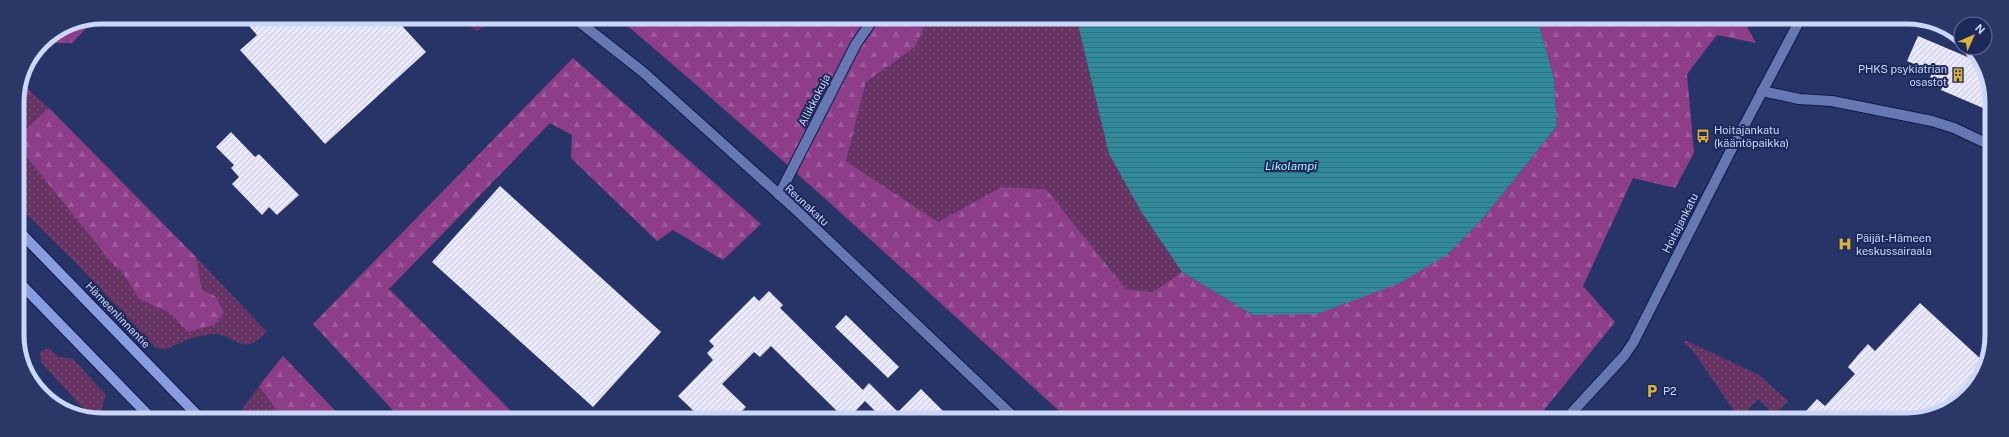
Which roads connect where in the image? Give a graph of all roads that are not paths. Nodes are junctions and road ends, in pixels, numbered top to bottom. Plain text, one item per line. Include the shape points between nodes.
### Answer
1 (582, 24) edge
2 (870, 24) edge
3 (1799, 24) edge
4 (1762, 91) junction
5 (1985, 143) edge
6 (779, 195) junction
7 (24, 236) edge
8 (24, 287) edge
9 (146, 413) edge
10 (195, 413) edge
11 (1010, 413) edge
12 (1571, 413) edge

1 - 6 street, Reunakatu via 643,72
2 - 6 street, Allikkokuja via 856,44
3 - 4 street, Hoitajankatu
4 - 5 street via 1799,99 1832,101 1932,121
4 - 12 street, Hoitajankatu via 1633,343
6 - 11 street, Reunakatu
7 - 10 main road, Hämeenlinnantie
8 - 9 main road

